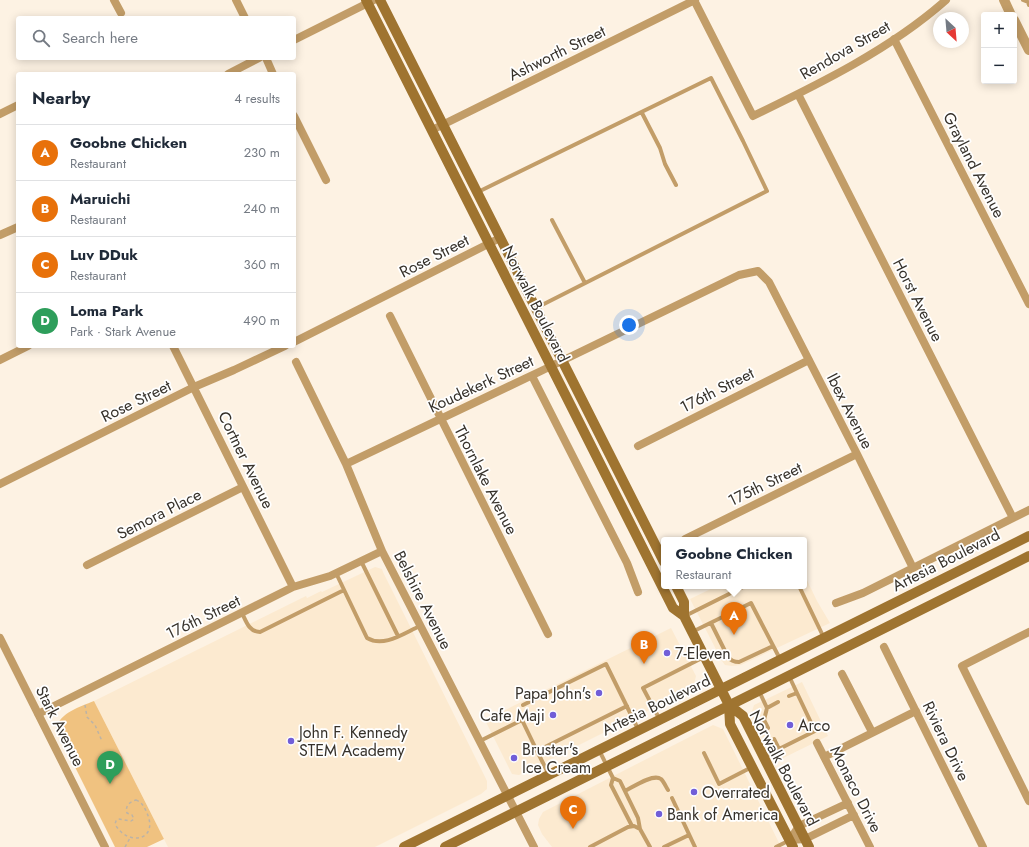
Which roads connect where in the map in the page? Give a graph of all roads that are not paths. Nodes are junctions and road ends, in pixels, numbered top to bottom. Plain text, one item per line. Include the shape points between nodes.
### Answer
1 (114, 0) edge
2 (236, 0) edge
3 (380, 0) edge
4 (694, 0) edge
5 (946, 0) edge
6 (1005, 0) edge
7 (1023, 0) edge
8 (369, 1) edge
9 (1029, 5) edge
10 (1010, 12) edge
11 (121, 13) dead end
12 (244, 16) edge
13 (1017, 26) edge
14 (296, 39) edge
15 (894, 39) junction
16 (1029, 50) edge
17 (255, 60) edge
18 (267, 60) edge
19 (232, 72) edge
20 (272, 72) edge
21 (798, 94) junction
22 (16, 106) edge
23 (642, 112) junction
24 (0, 114) edge
25 (296, 120) edge
26 (443, 125) junction
27 (432, 130) junction
28 (326, 180) dead end
29 (676, 185) dead end
30 (477, 193) junction
31 (552, 220) dead end
32 (16, 228) edge
33 (0, 236) edge
34 (500, 238) junction
35 (489, 244) junction
36 (758, 271) joint
37 (585, 283) junction
38 (1029, 304) edge
39 (536, 308) junction
40 (390, 316) dead end
41 (296, 341) edge
42 (24, 348) edge
43 (174, 348) edge
44 (281, 348) edge
45 (0, 360) edge
46 (809, 360) junction
47 (562, 361) junction
48 (296, 362) dead end
49 (551, 367) junction
50 (532, 376) junction
51 (194, 387) junction
52 (440, 418) junction
53 (638, 446) dead end
54 (856, 454) junction
55 (346, 464) junction
56 (0, 484) edge
57 (243, 487) junction
58 (1029, 510) edge
59 (1013, 518) junction
60 (1029, 536) edge
61 (689, 537) edge
62 (382, 550) junction
63 (661, 556) edge
64 (1029, 556) edge
65 (361, 561) junction
66 (87, 565) dead end
67 (913, 568) junction
68 (336, 573) junction
69 (661, 584) edge
70 (293, 587) junction
71 (663, 589) edge
72 (678, 589) edge
73 (739, 589) edge
74 (800, 589) edge
75 (344, 590) junction
76 (638, 592) dead end
77 (836, 602) dead end
78 (242, 613) junction
79 (684, 616) junction
80 (711, 623) junction
81 (420, 626) junction
82 (692, 632) junction
83 (1029, 632) edge
84 (548, 634) dead end
85 (398, 636) junction
86 (824, 638) junction
87 (1, 641) edge
88 (773, 646) junction
89 (884, 647) dead end
90 (704, 657) junction
91 (780, 660) junction
92 (842, 674) dead end
93 (789, 676) junction
94 (721, 689) junction
95 (759, 691) junction
96 (797, 693) junction
97 (789, 696) dead end
98 (778, 702) dead end
99 (729, 705) junction
100 (523, 706) dead end
101 (627, 706) junction
102 (767, 708) junction
103 (916, 711) junction
104 (38, 714) junction
105 (660, 720) junction
106 (764, 720) junction
107 (748, 727) junction
108 (768, 728) dead end
109 (639, 730) junction
110 (872, 732) junction
111 (774, 739) dead end
112 (480, 741) junction
113 (817, 743) dead end
114 (779, 749) junction
115 (537, 750) junction
116 (599, 750) junction
117 (704, 753) dead end
118 (764, 757) junction
119 (824, 757) junction
120 (607, 766) junction
121 (752, 767) junction
122 (549, 775) junction
123 (613, 778) junction
124 (668, 790) dead end
125 (625, 791) junction
126 (507, 795) junction
127 (672, 798) dead end
128 (1029, 801) edge
129 (848, 803) junction
130 (516, 812) junction
131 (854, 815) junction
132 (632, 826) junction
133 (799, 826) junction
134 (640, 829) junction
135 (689, 834) junction
136 (807, 843) edge
137 (791, 844) edge
138 (105, 847) edge
139 (404, 847) edge
140 (445, 847) edge
141 (534, 847) edge
142 (590, 847) edge
143 (650, 847) edge
144 (664, 847) edge
145 (695, 847) edge
146 (776, 847) edge
147 (870, 847) edge
148 (983, 847) edge

1 - 11 street
2 - 12 street
3 - 26 main road, Norwalk Boulevard
4 - 21 street, Rendova Street via 753,116
4 - 26 street, Ashworth Street
5 - 15 street, Rendova Street
6 - 10 street
7 - 9 lane
8 - 14 street
8 - 27 main road, Norwalk Boulevard
13 - 16 street
15 - 21 street, Rendova Street via 844,70
15 - 38 street, Grayland Avenue
17 - 19 street
18 - 20 street
21 - 59 street, Horst Avenue
22 - 24 street
23 - 29 lane
23 - 30 lane
23 - 37 lane via 711,78 767,191
25 - 28 street
26 - 27 street, Ashworth Street
26 - 30 main road, Norwalk Boulevard
27 - 35 main road, Norwalk Boulevard
30 - 34 main road, Norwalk Boulevard
31 - 37 lane
32 - 33 street
34 - 35 street, Rose Street
34 - 39 main road, Norwalk Boulevard
35 - 41 street, Rose Street
35 - 49 main road, Norwalk Boulevard
36 - 46 street, Ibex Avenue via 769,282
36 - 47 street, Koudekerk Street via 739,275
37 - 39 lane
39 - 47 main road, Norwalk Boulevard
40 - 52 street, Thornlake Avenue
42 - 45 street
43 - 51 street, Cortner Avenue
44 - 51 street, Rose Street
46 - 53 street, 176th Street
46 - 54 street, Ibex Avenue
47 - 49 street, Koudekerk Street
47 - 63 main road, Norwalk Boulevard
48 - 55 street, Belshire Avenue
49 - 50 street, Koudekerk Street
49 - 69 main road, Norwalk Boulevard
50 - 52 street, Koudekerk Street
50 - 76 street via 627,563
51 - 56 street, Rose Street
51 - 57 street, Cortner Avenue
52 - 55 street, Koudekerk Street
52 - 84 street, Thornlake Avenue
54 - 61 street, 175th Street
54 - 67 street, Ibex Avenue
55 - 62 street, Belshire Avenue
57 - 66 street, Semora Place
57 - 70 street, Cortner Avenue
58 - 59 street
59 - 67 street
60 - 86 main road, Artesia Boulevard
62 - 65 street, 176th Street
62 - 81 street, Belshire Avenue
64 - 93 main road, Artesia Boulevard
65 - 68 street, 176th Street
65 - 85 lane
67 - 77 street via 863,593
68 - 70 street, 176th Street
68 - 75 lane
70 - 78 street, 176th Street
71 - 79 main road, Norwalk Boulevard via 673,608
72 - 79 main road, Norwalk Boulevard via 684,602
73 - 79 lane
74 - 86 lane
75 - 78 lane via 260,632 248,626
75 - 85 lane via 367,638 381,642
78 - 104 street, 176th Street
79 - 82 main road, Norwalk Boulevard
80 - 82 lane
80 - 88 lane via 731,661 739,662
80 - 88 lane via 751,603
81 - 85 lane
81 - 112 street, Belshire Avenue
82 - 90 main road, Norwalk Boulevard
83 - 128 street via 962,666
86 - 91 main road, Artesia Boulevard
87 - 104 street, Stark Avenue
88 - 91 lane
89 - 103 street, Riviera Drive
90 - 94 main road, Norwalk Boulevard
90 - 105 lane via 642,688
91 - 94 main road, Artesia Boulevard
92 - 110 street
93 - 95 main road, Artesia Boulevard
93 - 96 lane
94 - 99 main road, Norwalk Boulevard
94 - 105 main road, Artesia Boulevard
95 - 99 main road, Artesia Boulevard
95 - 102 lane
96 - 97 lane
96 - 114 lane via 815,731
98 - 102 lane
99 - 107 main road, Norwalk Boulevard via 743,716
99 - 120 main road, Artesia Boulevard
99 - 121 main road, Norwalk Boulevard via 730,724
100 - 101 lane via 606,664
101 - 109 lane
101 - 115 lane
102 - 106 lane
103 - 110 street
103 - 148 street, Riviera Drive
104 - 138 street, Stark Avenue
105 - 109 main road, Artesia Boulevard
106 - 107 lane
106 - 108 lane
107 - 118 main road, Norwalk Boulevard
109 - 116 main road, Artesia Boulevard
110 - 119 street
111 - 114 lane
112 - 115 lane via 522,720
112 - 126 street, Belshire Avenue
113 - 119 street, Monaco Drive
114 - 118 lane
115 - 122 lane
116 - 120 lane
116 - 122 main road, Artesia Boulevard
117 - 121 lane via 719,784
118 - 133 main road, Norwalk Boulevard
119 - 129 street, Monaco Drive
120 - 123 lane
120 - 130 main road, Artesia Boulevard
121 - 137 main road, Norwalk Boulevard
122 - 126 main road, Artesia Boulevard
123 - 125 lane via 620,780
123 - 132 lane via 611,785
124 - 125 lane via 656,777
125 - 134 lane via 638,818
126 - 130 street, Belshire Avenue
126 - 139 main road, Artesia Boulevard
127 - 135 lane
129 - 131 street, Monaco Drive
129 - 133 street
130 - 140 main road, Artesia Boulevard
130 - 141 street, Belshire Avenue
131 - 136 street
131 - 147 street, Monaco Drive
132 - 134 lane
132 - 142 lane
133 - 136 main road, Norwalk Boulevard
133 - 137 street
134 - 143 lane
135 - 144 lane
135 - 145 lane
136 - 137 street
137 - 146 lane

